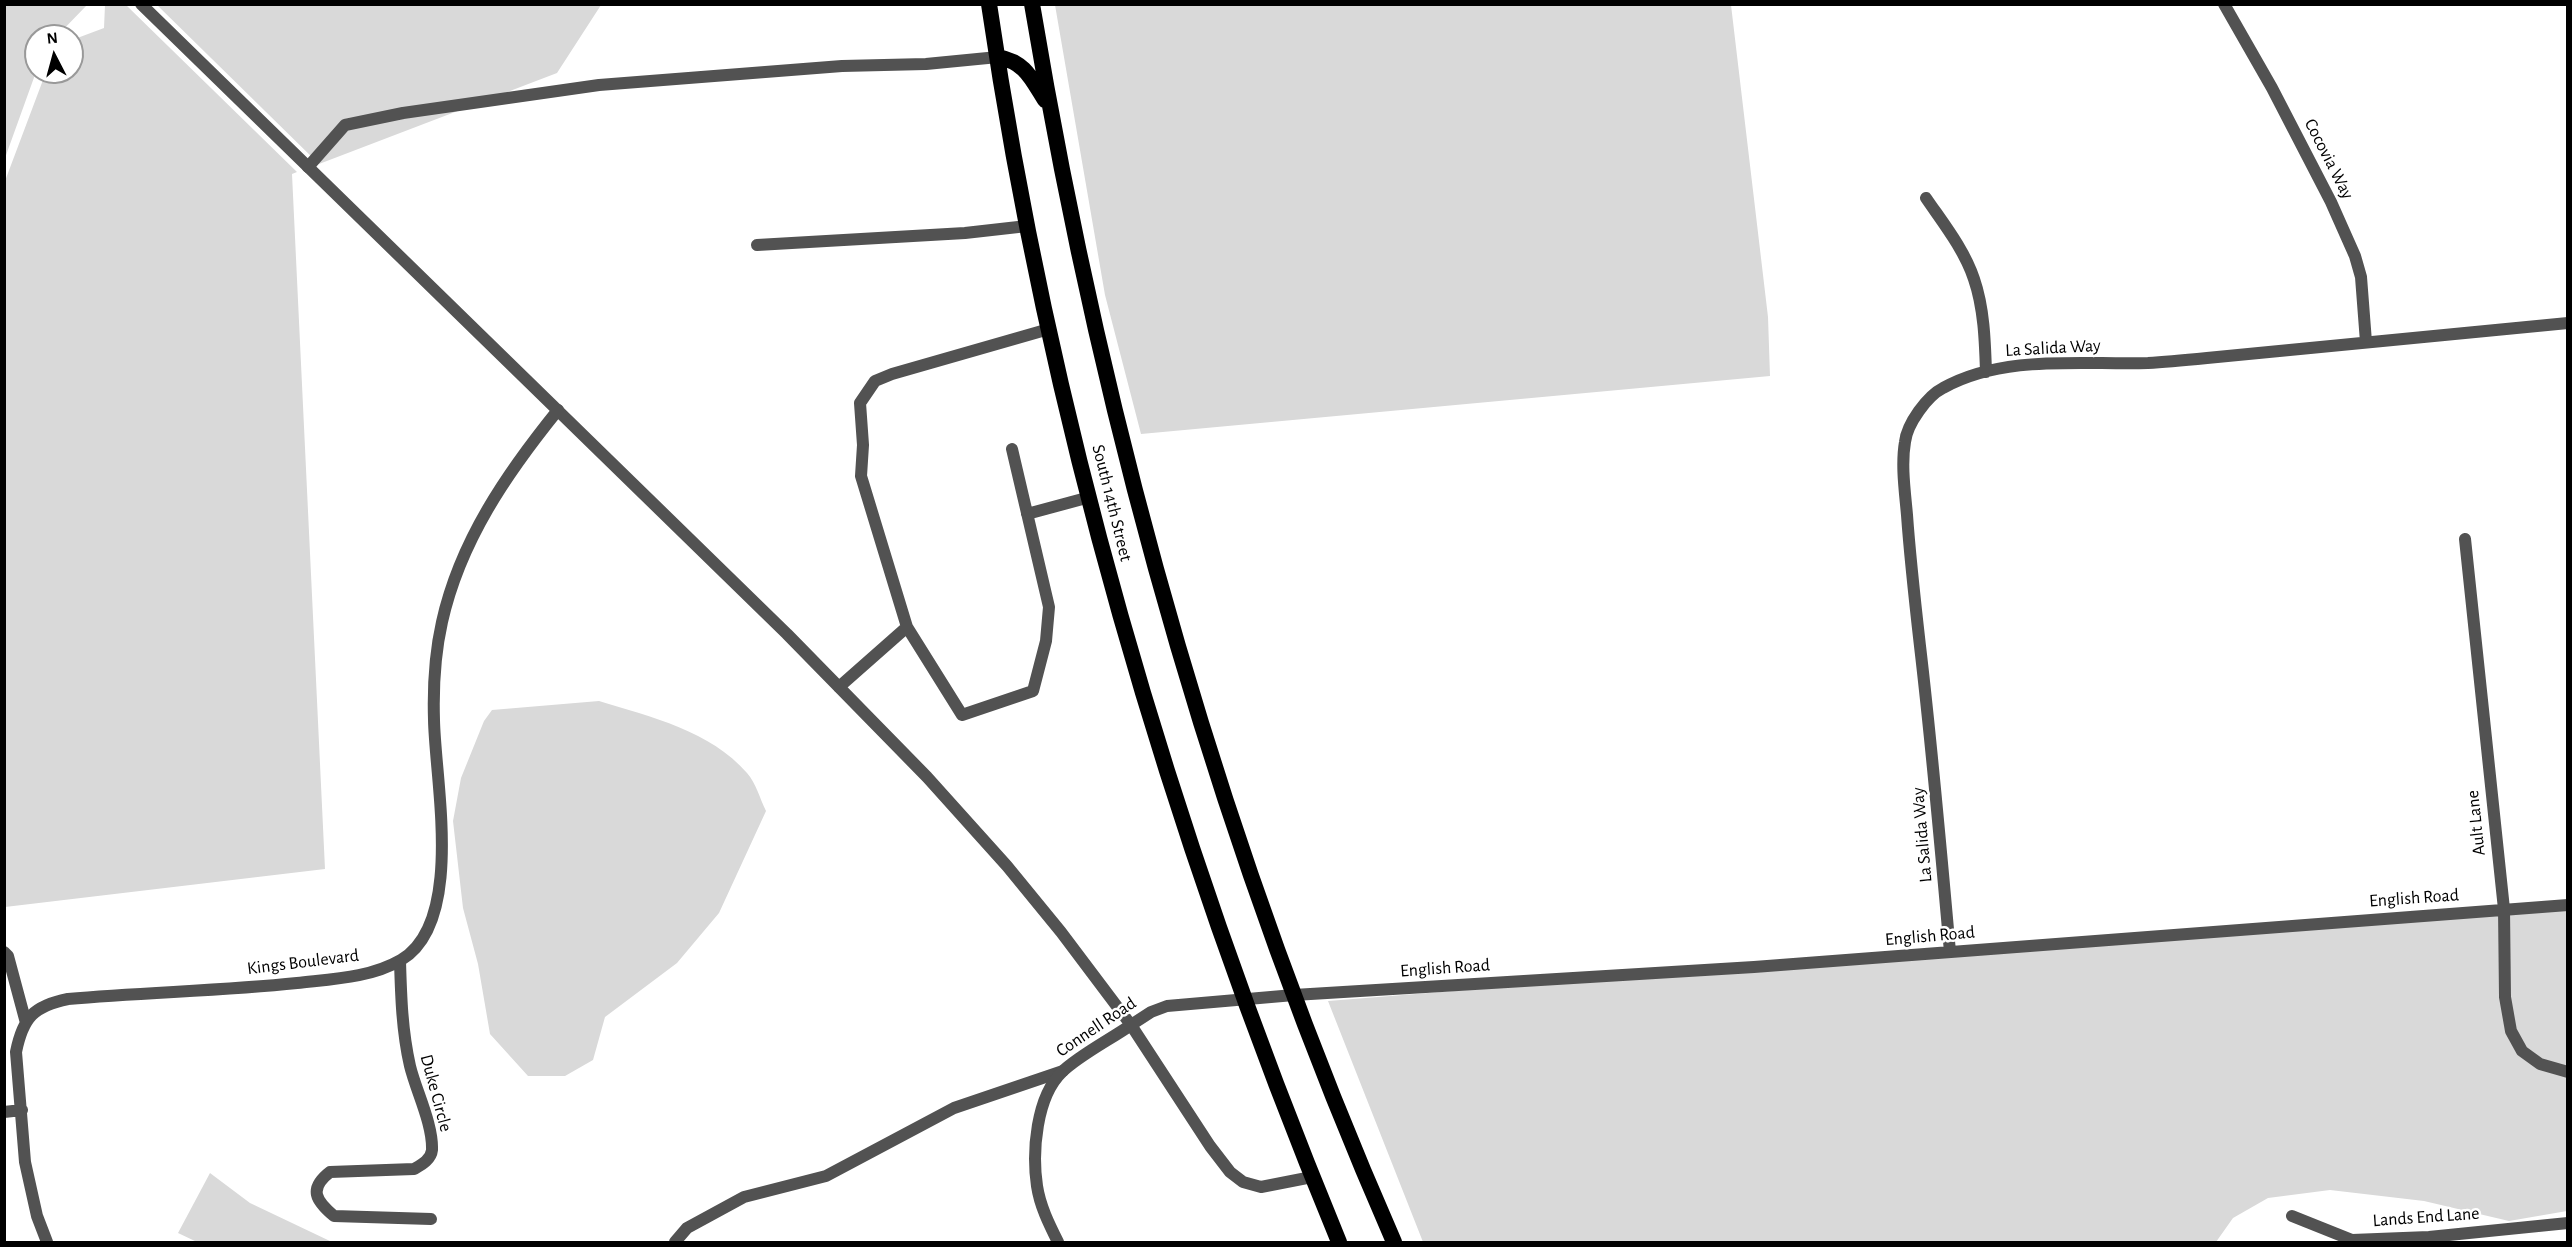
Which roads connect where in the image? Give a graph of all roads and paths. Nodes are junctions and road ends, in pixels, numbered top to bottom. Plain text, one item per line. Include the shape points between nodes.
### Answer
1 (141, 4) edge
2 (989, 4) edge
3 (1032, 4) edge
4 (2224, 4) edge
5 (998, 57) junction
6 (1050, 108) junction
7 (308, 167) junction
8 (1926, 198) dead end
9 (1027, 226) junction
10 (757, 245) dead end
11 (2568, 322) edge
12 (1049, 329) junction
13 (2366, 342) junction
14 (1986, 372) junction
15 (558, 411) junction
16 (1012, 449) dead end
17 (1090, 497) junction
18 (1027, 514) junction
19 (2465, 539) dead end
20 (907, 627) junction
21 (839, 687) junction
22 (2568, 905) edge
23 (2504, 909) junction
24 (4, 952) edge
25 (1950, 952) junction
26 (400, 961) junction
27 (1294, 995) junction
28 (1243, 999) junction
29 (26, 1023) junction
30 (1131, 1025) junction
31 (1063, 1071) junction
32 (2568, 1072) edge
33 (22, 1110) junction
34 (4, 1112) edge
35 (1312, 1177) junction
36 (2292, 1215) dead end
37 (431, 1219) dead end
38 (2568, 1223) edge
39 (47, 1242) edge
40 (675, 1242) edge
41 (1058, 1242) edge
42 (1339, 1242) edge
43 (1394, 1242) edge

1 - 7 street
2 - 5 highway, South 14th Street
3 - 6 highway, South 14th Street
4 - 13 street, Cocovia Way via 2272,88 2355,256 2361,277
5 - 6 highway via 1014,60
5 - 7 street via 599,85 403,113 345,125
5 - 9 highway, South 14th Street
6 - 27 highway, South 14th Street via 1082,270 1140,514 1202,727
7 - 15 street
8 - 14 street via 1974,278 1981,307
9 - 10 street
9 - 12 highway, South 14th Street
11 - 13 street, La Salida Way
12 - 17 highway, South 14th Street
12 - 20 street via 892,374 875,381 860,403 861,476
13 - 14 street, La Salida Way via 2148,363 2045,363
14 - 25 street, La Salida Way via 1964,378 1932,396 1908,430 1904,443 1912,584 1935,774
15 - 21 street
15 - 26 street, Kings Boulevard via 519,458 490,503 450,591 435,675 440,891 421,942
16 - 18 street
17 - 18 street
17 - 28 highway, South 14th Street via 1143,692
18 - 20 street via 1049,607 1046,641 1034,691 962,715
19 - 23 street, Ault Lane
20 - 21 street
21 - 30 street via 1007,866
22 - 23 street, English Road
23 - 25 street, English Road
23 - 32 street, Ault Lane via 2505,998 2511,1031 2522,1051 2540,1064
24 - 29 street
25 - 27 street, English Road
26 - 29 street, Kings Boulevard via 353,977 68,999 46,1003
26 - 37 street, Duke Circle via 402,1030 426,1117 430,1156 414,1169 330,1172 322,1178 316,1196 334,1216
27 - 28 street, Connell Road
27 - 43 highway, South 14th Street
28 - 30 street, Connell Road via 1167,1006 1151,1011
28 - 35 highway, South 14th Street
29 - 33 street, Kings Boulevard via 16,1052
30 - 31 street, Connell Road
30 - 35 street via 1230,1173 1261,1187
31 - 40 street via 954,1108 826,1176 744,1197 687,1228
31 - 41 street, Connell Road via 1044,1101 1035,1166 1044,1214
33 - 34 street
33 - 39 street, Kings Boulevard via 25,1162
35 - 42 highway, South 14th Street
36 - 38 street, Lands End Lane via 2352,1240 2429,1237

